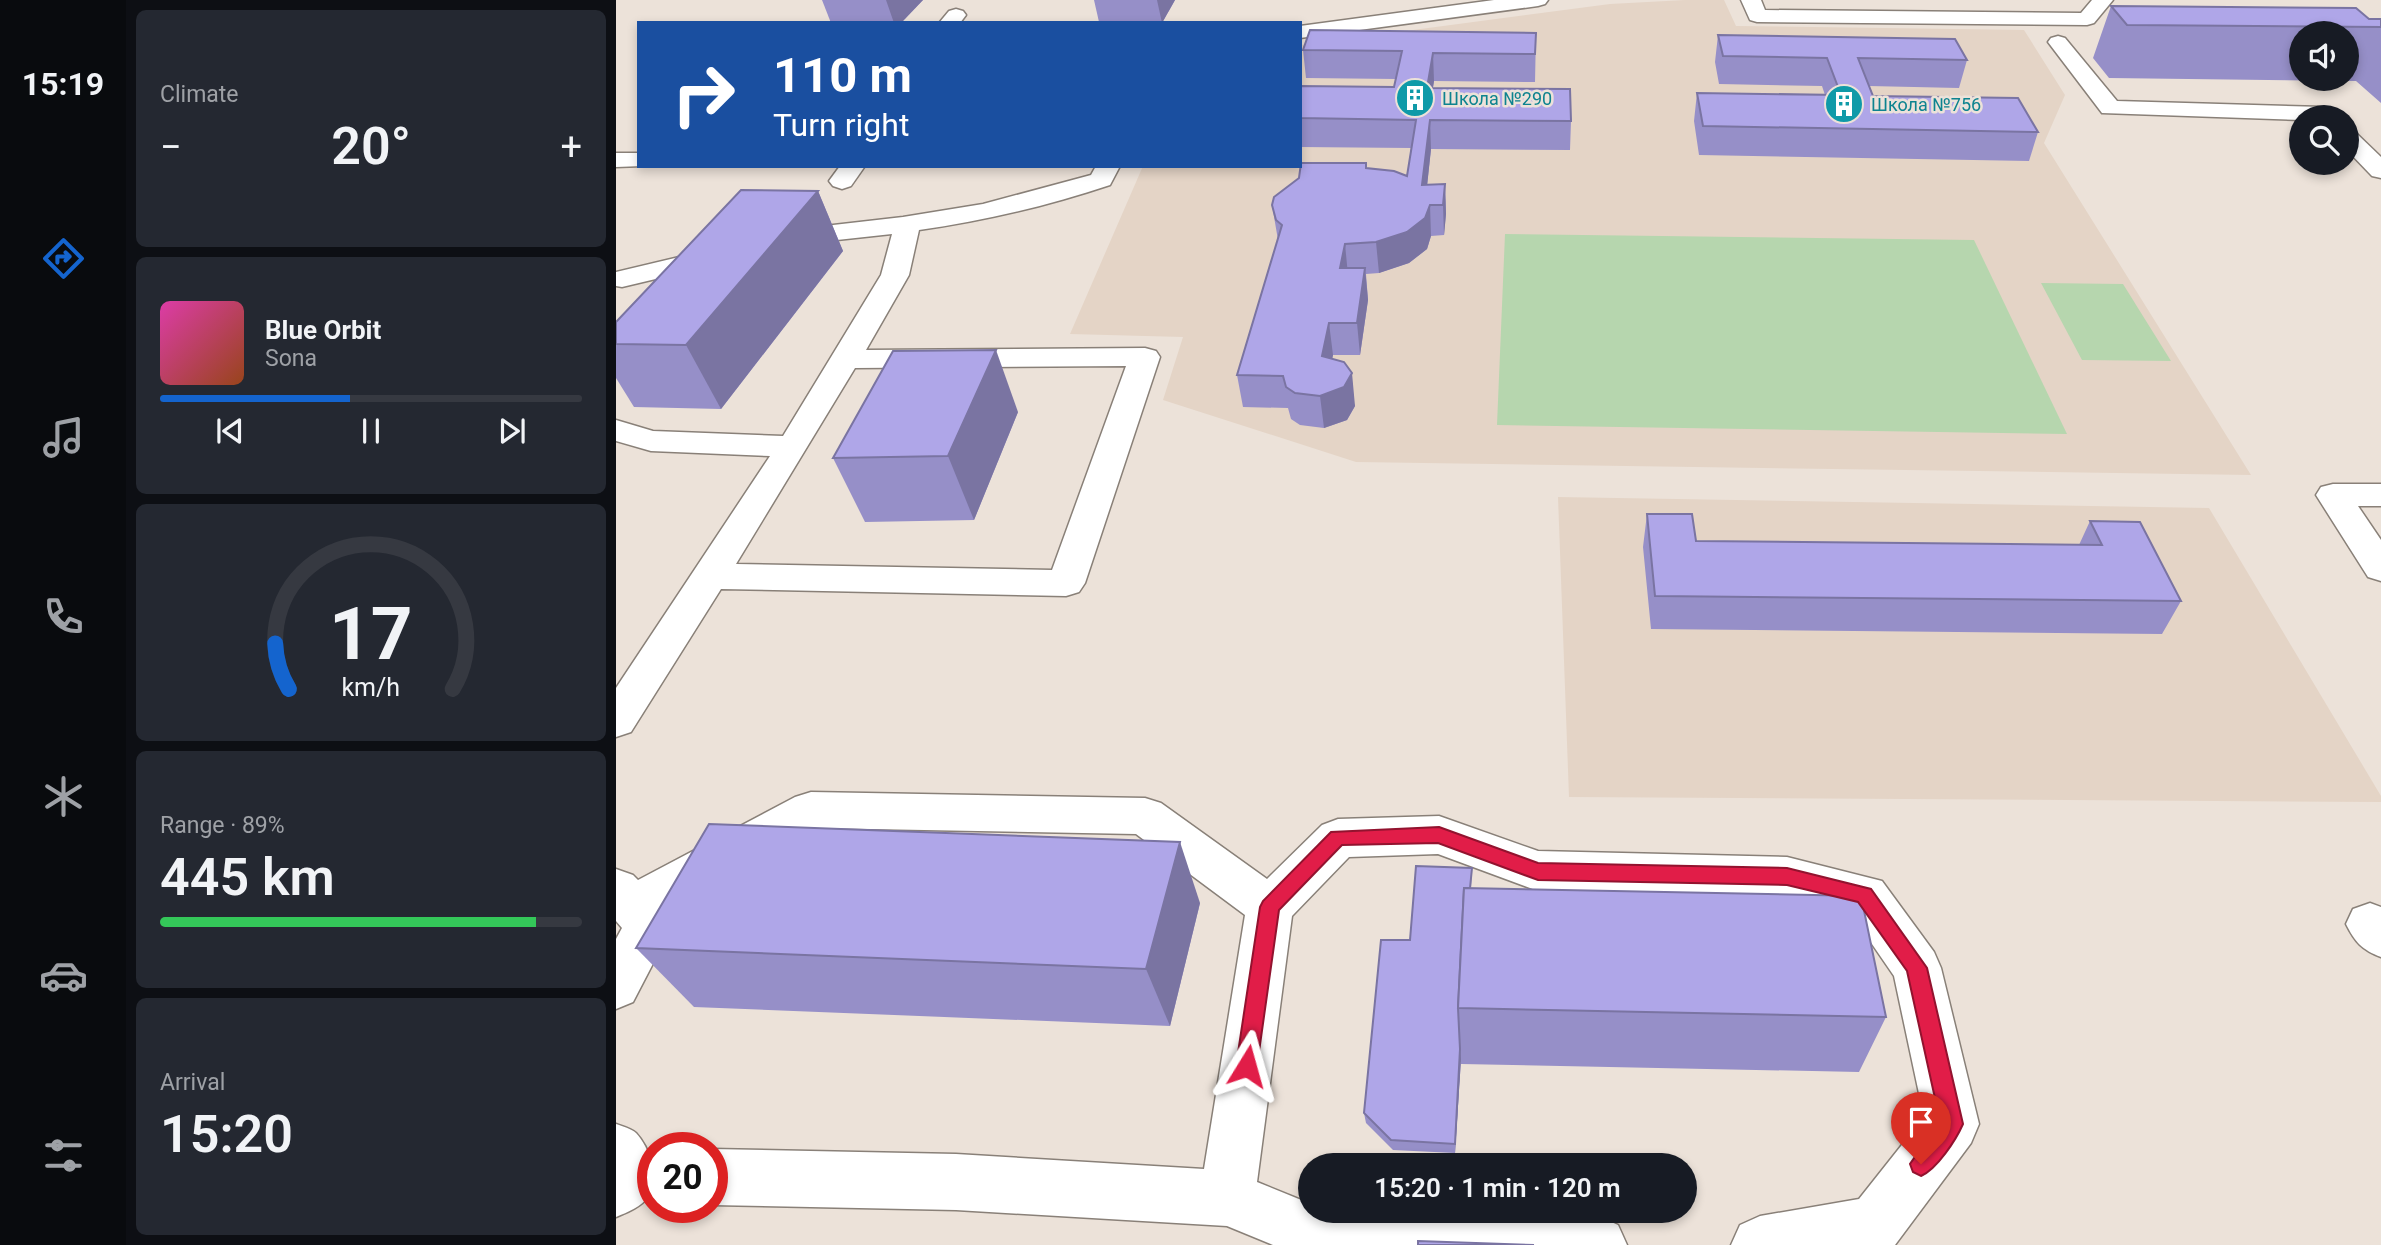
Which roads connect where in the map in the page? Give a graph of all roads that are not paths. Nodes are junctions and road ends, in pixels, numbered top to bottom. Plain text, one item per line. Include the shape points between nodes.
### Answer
1 (1538, 0) edge
2 (1751, 0) edge
3 (2103, 0) edge
4 (1302, 32) edge
5 (2079, 42) dead end
6 (2289, 113) edge
7 (2359, 149) edge
8 (616, 160) edge
9 (637, 160) edge
10 (1107, 168) edge
11 (2381, 171) edge
12 (907, 226) junction
13 (698, 261) junction
14 (618, 282) edge
15 (674, 291) edge
16 (845, 359) junction
17 (616, 430) edge
18 (793, 447) junction
19 (2381, 495) edge
20 (2381, 568) edge
21 (710, 576) junction
22 (616, 721) edge
23 (624, 897) edge
24 (1270, 907) junction
25 (616, 986) edge
26 (728, 1177) edge
27 (1227, 1198) junction
28 (1323, 1241) edge
29 (1598, 1245) edge
30 (1760, 1245) edge

1 - 4 lane
2 - 3 lane via 1757,16 2026,19 2087,19
5 - 6 lane via 2058,42 2110,108
7 - 11 lane
8 - 9 lane
10 - 12 lane via 1101,180 1068,192
12 - 13 lane via 778,239
12 - 16 lane via 895,275
13 - 14 lane
13 - 15 lane
16 - 18 lane
16 - 21 lane via 1144,357 1066,583
17 - 18 lane via 651,441
18 - 21 lane
19 - 20 lane via 2333,495
21 - 22 lane
23 - 24 lane via 811,810 1145,816
23 - 25 lane via 649,925
24 - 27 lane
24 - 30 lane via 1338,838 1439,835 1538,871 1787,877 1865,895 1917,968 1951,1124 1875,1225
26 - 27 lane via 956,1182
27 - 28 lane
28 - 29 lane via 1381,1236

